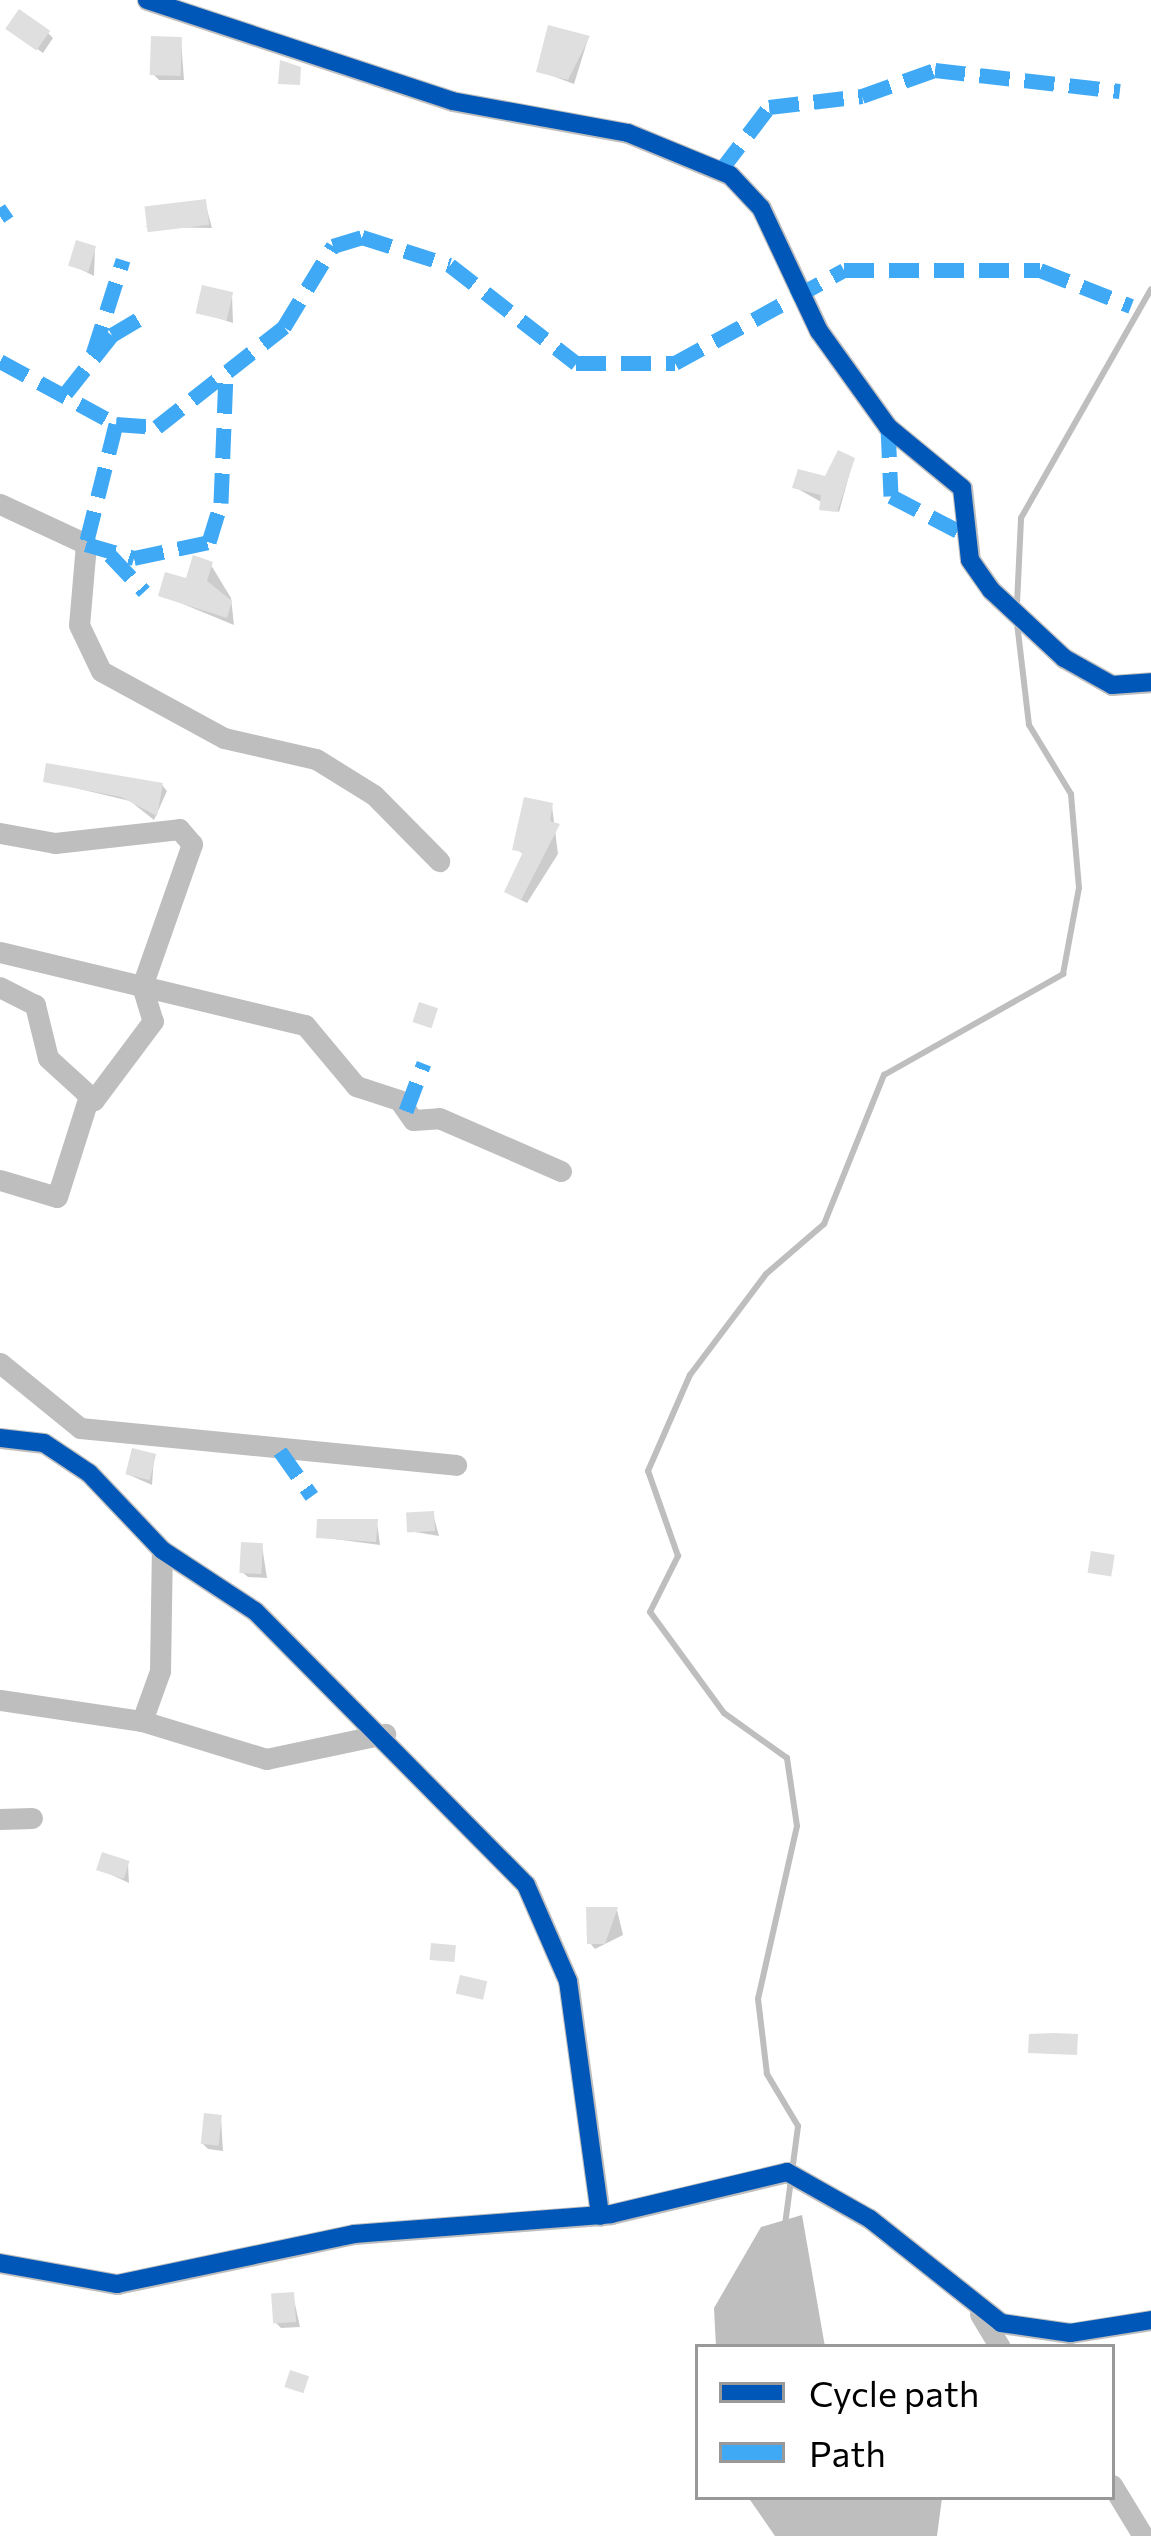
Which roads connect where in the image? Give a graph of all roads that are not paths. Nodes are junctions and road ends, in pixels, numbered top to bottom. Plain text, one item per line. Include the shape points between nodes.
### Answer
1 (147, 0) edge
2 (0, 504) edge
3 (1151, 682) edge
4 (0, 833) edge
5 (439, 861) dead end
6 (0, 952) edge
7 (142, 986) junction
8 (0, 987) edge
9 (89, 1096) junction
10 (561, 1172) dead end
11 (0, 1180) edge
12 (0, 1364) edge
13 (0, 1438) edge
14 (456, 1466) dead end
15 (162, 1550) junction
16 (0, 1700) edge
17 (142, 1721) junction
18 (385, 1734) junction
19 (32, 1818) dead end
20 (0, 1819) edge
21 (600, 2216) junction
22 (0, 2263) edge
23 (980, 2313) junction
24 (1151, 2320) edge
25 (998, 2344) edge
26 (1115, 2490) edge
27 (1143, 2536) edge

1 - 3 street via 452,101 662,144 730,176 751,192 819,331 888,427 962,488 970,560 991,590 1112,686
2 - 5 street via 86,544 79,626 100,671 224,738 316,759 374,795
4 - 7 street via 55,843 179,829 192,844
6 - 7 street
7 - 9 street via 153,1021 131,1063
7 - 10 street via 305,1025 356,1086 399,1100 412,1120 439,1118
8 - 9 street via 35,1005 48,1058
9 - 11 street via 57,1197
12 - 14 street via 80,1428
13 - 15 street via 44,1443 89,1473
15 - 17 street via 160,1671
15 - 18 street via 255,1612
16 - 17 street
17 - 18 street via 266,1759
18 - 21 street via 526,1885 568,1982
19 - 20 street
21 - 22 street via 354,2234 117,2284
21 - 23 street via 788,2172 870,2218
23 - 24 street via 1070,2333
23 - 25 street
26 - 27 street

